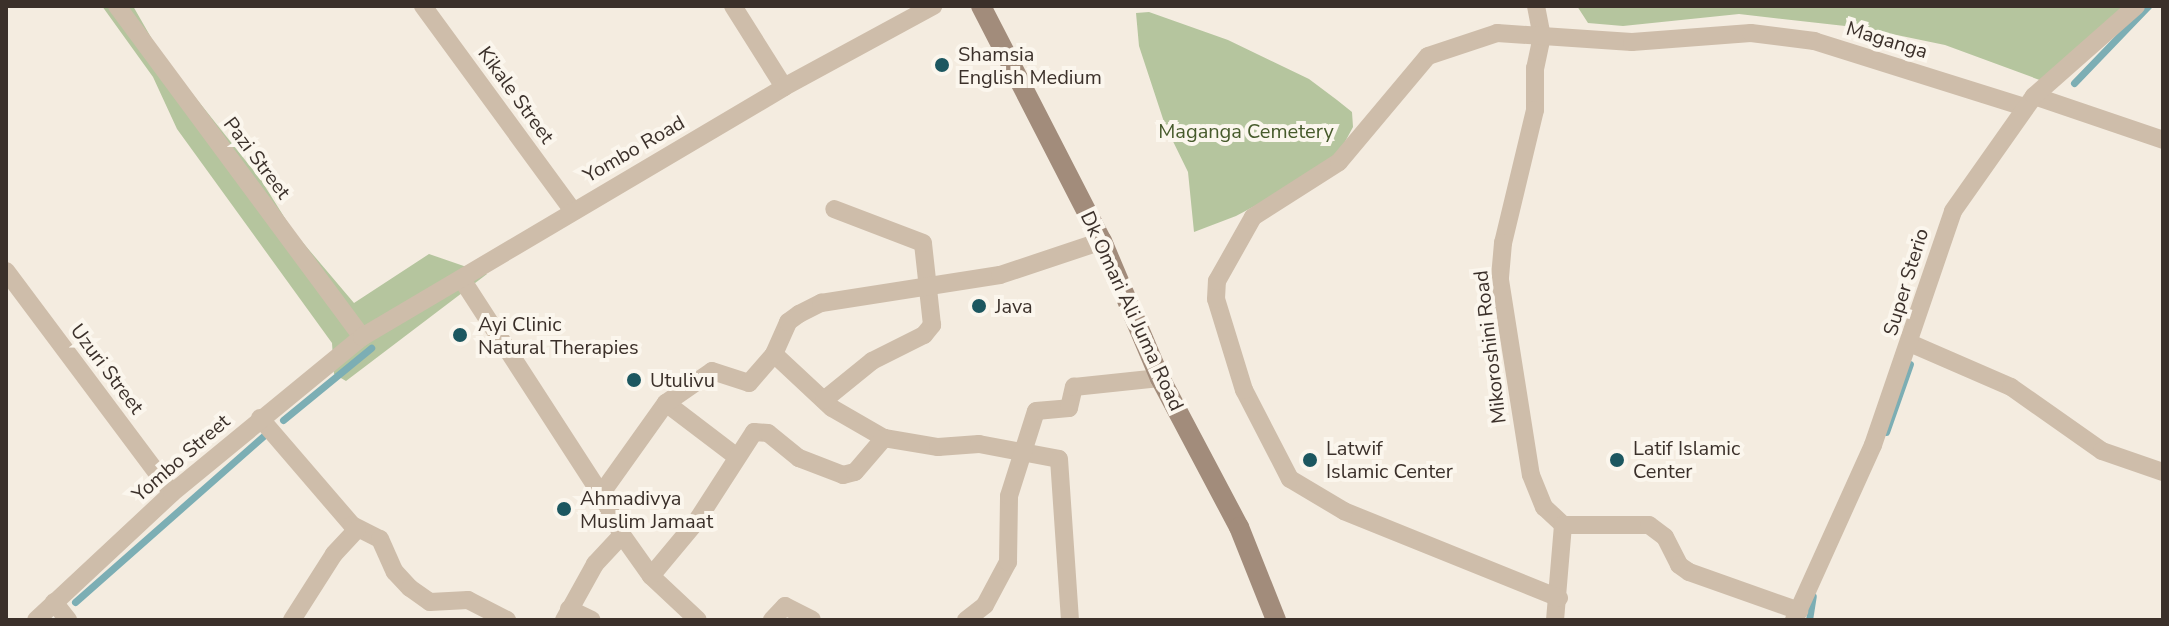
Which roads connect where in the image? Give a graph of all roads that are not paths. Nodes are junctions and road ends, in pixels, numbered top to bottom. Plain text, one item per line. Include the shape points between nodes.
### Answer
1 (117, 6) edge
2 (423, 6) edge
3 (733, 6) edge
4 (933, 6) edge
5 (981, 6) edge
6 (1536, 6) edge
7 (2136, 6) edge
8 (1542, 36) junction
9 (784, 87) junction
10 (2029, 101) junction
11 (2163, 140) edge
12 (834, 209) dead end
13 (573, 211) junction
14 (1102, 241) junction
15 (6, 271) edge
16 (463, 281) junction
17 (927, 287) junction
18 (362, 337) junction
19 (1912, 344) junction
20 (774, 354) junction
21 (1160, 378) junction
22 (824, 400) junction
23 (666, 403) junction
24 (260, 418) junction
25 (884, 438) junction
26 (1023, 455) junction
27 (737, 457) junction
28 (2163, 472) edge
29 (172, 493) junction
30 (601, 494) junction
31 (1563, 525) junction
32 (357, 529) junction
33 (622, 535) junction
34 (651, 576) junction
35 (1559, 598) junction
36 (54, 602) junction
37 (566, 615) edge
38 (1796, 615) edge
39 (36, 620) edge
40 (68, 620) edge
41 (292, 620) edge
42 (507, 620) edge
43 (592, 620) edge
44 (698, 620) edge
45 (772, 620) edge
46 (812, 620) edge
47 (966, 620) edge
48 (1070, 620) edge
49 (1276, 620) edge
50 (1555, 620) edge

1 - 18 street, Pazi Street
2 - 13 street, Kikale Street
3 - 9 street
4 - 9 street, Yombo Road
5 - 14 street, Dk Omari Ali Juma Road
6 - 8 street
7 - 10 street, Super Sterio
8 - 10 street, Maganga via 1632,42 1751,33 1814,41
8 - 31 street, Mikoroshini Road via 1535,110 1503,243 1500,280 1531,475 1544,507
8 - 35 street, Maganga via 1497,33 1428,56 1339,162 1253,217 1217,281 1223,332 1269,447 1302,490
9 - 13 street, Yombo Road
10 - 11 street, Maganga
10 - 19 street, Super Sterio via 1943,231
12 - 17 street via 923,243
13 - 16 street, Yombo Road
14 - 17 street via 1000,275
14 - 21 street, Dk Omari Ali Juma Road
15 - 29 street, Uzuri Street
16 - 18 street, Yombo Road
16 - 30 street
17 - 20 street via 821,303 788,322
17 - 22 street via 931,331 872,361
18 - 24 street, Yombo Street
19 - 28 street via 2011,387 2102,451
19 - 38 street, Super Sterio
20 - 22 street
20 - 23 street via 746,385 712,371
21 - 26 street via 1074,387 1069,408 1036,411
21 - 49 street, Dk Omari Ali Juma Road via 1239,527
22 - 25 street
23 - 27 street
23 - 30 street
24 - 29 street, Yombo Street
24 - 32 street
25 - 26 street via 938,447 979,444
25 - 27 street via 855,472 843,475 799,458 762,430 754,432
26 - 47 street via 1009,496 1008,562 985,605
26 - 48 street via 1056,457 1061,462
27 - 34 street via 696,522
29 - 36 street, Yombo Street
30 - 33 street
31 - 35 street
31 - 38 street via 1649,525 1665,537 1679,565 1689,572
32 - 41 street via 334,554
32 - 42 street via 380,539 400,579 430,602 468,600
33 - 34 street
33 - 37 street via 595,564
34 - 44 street
35 - 50 street
36 - 39 street, Yombo Street
36 - 40 street
37 - 43 street
45 - 46 street via 785,606

